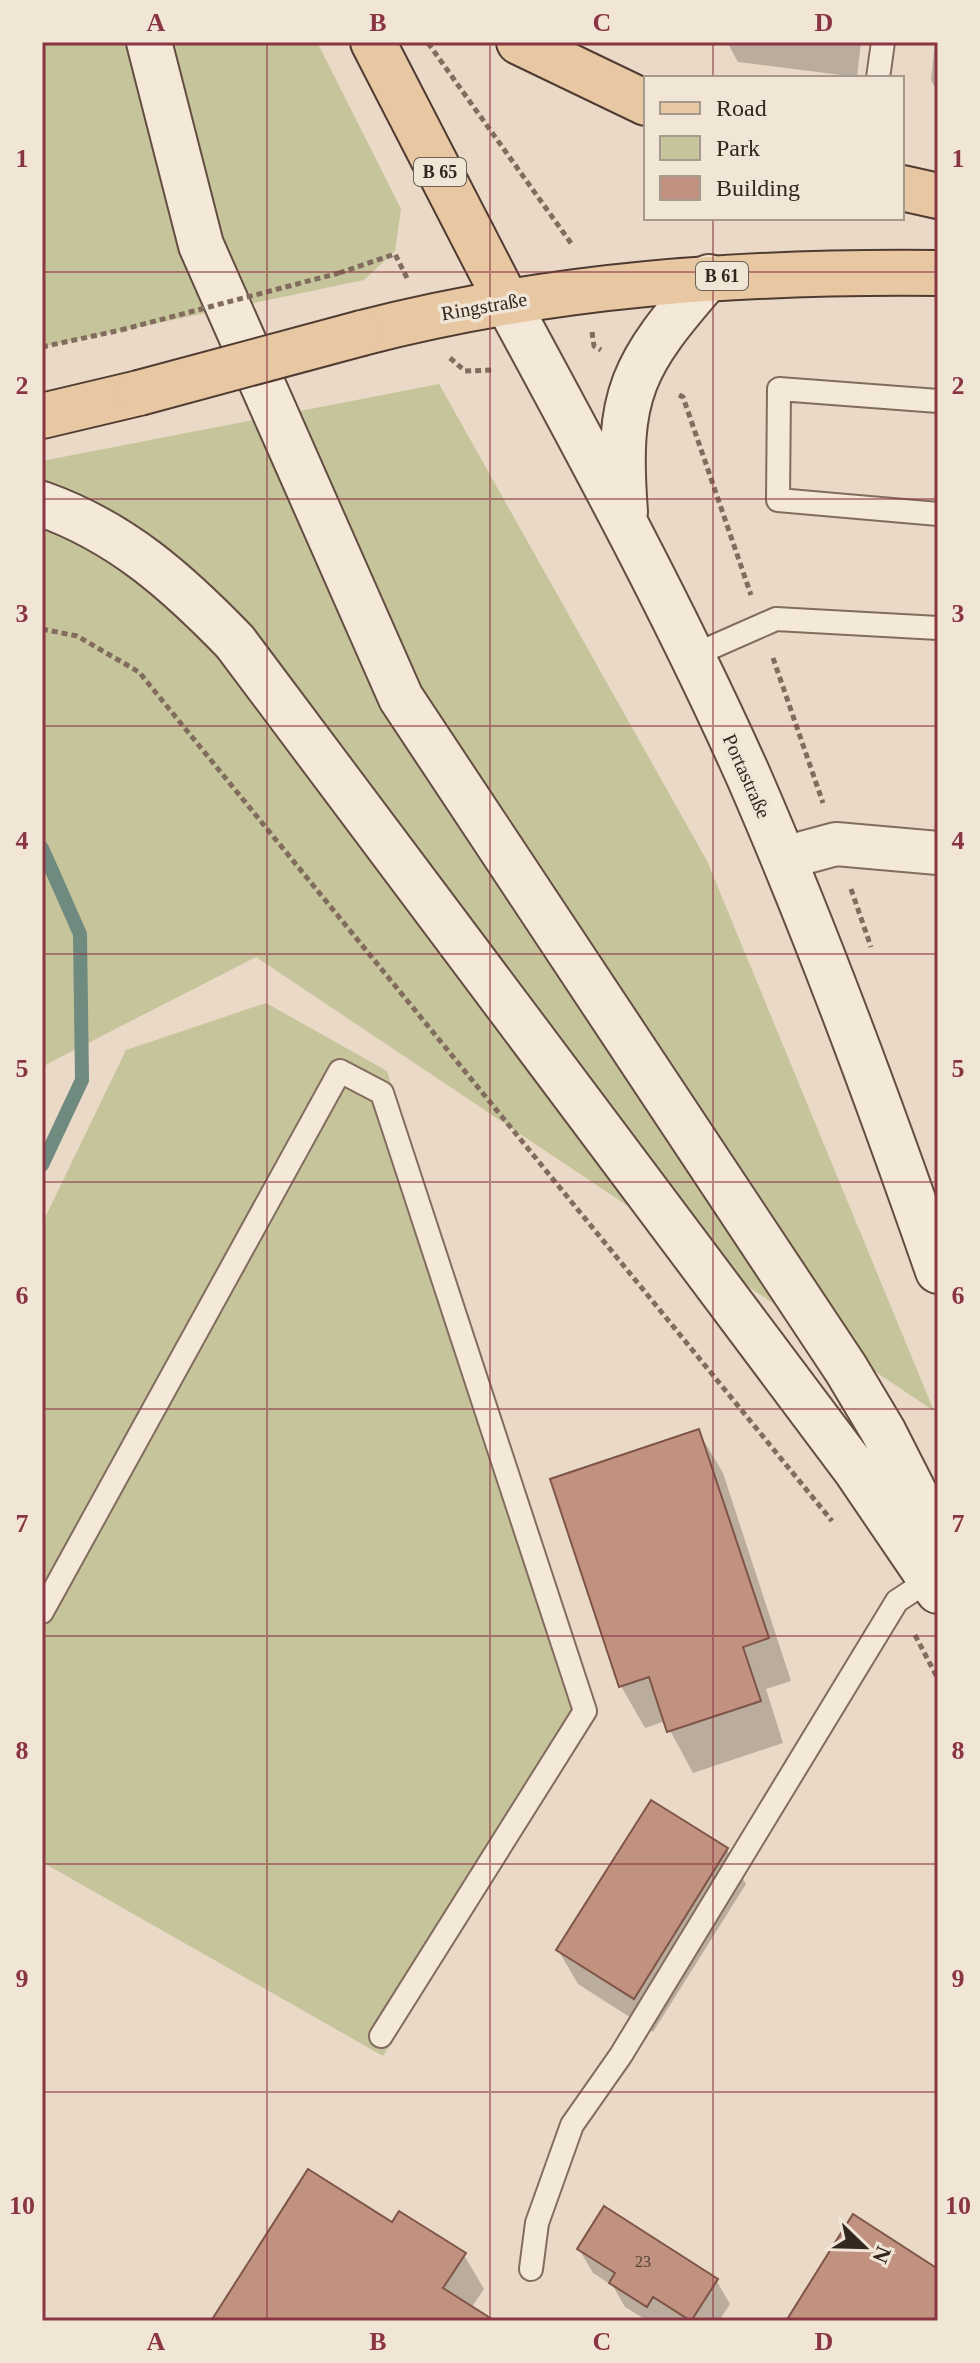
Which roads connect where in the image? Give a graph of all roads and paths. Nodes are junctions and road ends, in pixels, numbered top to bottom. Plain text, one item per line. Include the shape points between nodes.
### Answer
1 (149, 42) edge
2 (373, 42) edge
3 (427, 42) edge
4 (519, 42) edge
5 (883, 42) edge
6 (878, 76) edge
7 (644, 102) edge
8 (904, 188) edge
9 (938, 196) edge
10 (339, 273) dead end
11 (938, 273) edge
12 (709, 277) junction
13 (587, 289) junction
14 (507, 302) junction
15 (42, 347) edge
16 (637, 371) junction
17 (938, 401) edge
18 (42, 416) edge
19 (42, 504) edge
20 (938, 514) edge
21 (626, 527) junction
22 (762, 625) junction
23 (938, 628) edge
24 (42, 629) edge
25 (692, 656) junction
26 (836, 844) junction
27 (938, 853) edge
28 (784, 858) junction
29 (876, 962) dead end
30 (938, 1271) edge
31 (837, 1527) dead end
32 (926, 1578) edge
33 (42, 1612) edge
34 (938, 1679) edge
35 (381, 2036) dead end
36 (531, 2269) dead end

1 - 32 main road via 201,245 401,698 883,1431
2 - 14 main road, B 65
3 - 13 path via 583,261
4 - 7 main road
5 - 6 lane
8 - 9 main road
10 - 15 path, bridge
11 - 12 main road, Ringstraße / B 61
12 - 13 main road, Ringstraße / B 61
12 - 16 main road via 666,326
13 - 14 main road, Ringstraße / B 61
13 - 16 path via 594,346
14 - 18 main road, Ringstraße / B 61, bridge via 362,333
14 - 21 main road, Portastraße
16 - 21 main road via 621,452
16 - 22 path via 683,397
17 - 20 lane via 779,389 778,500
19 - 32 main road via 80,517 134,549 235,642 855,1469
21 - 25 main road, Portastraße
22 - 23 lane via 776,619
22 - 25 lane
22 - 26 path
24 - 31 path via 77,636 139,672
25 - 28 main road, Portastraße
26 - 27 street
26 - 28 street
26 - 29 path
28 - 30 main road, Portastraße via 876,1092
32 - 34 path
32 - 36 lane via 572,2125 537,2223
33 - 35 lane via 340,1071 382,1093 585,1711

